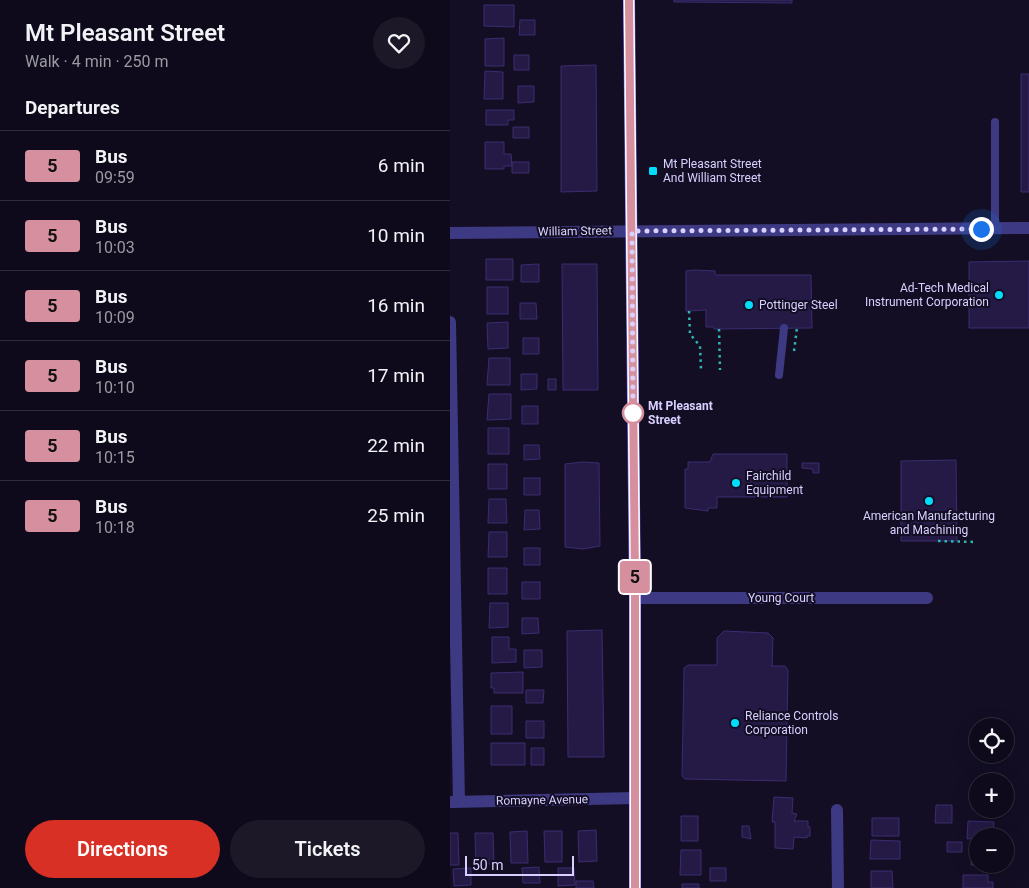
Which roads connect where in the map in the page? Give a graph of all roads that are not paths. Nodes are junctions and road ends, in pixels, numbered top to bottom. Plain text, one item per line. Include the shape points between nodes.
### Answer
1 (629, 0) edge
2 (995, 122) dead end
3 (1029, 228) edge
4 (996, 229) junction
5 (632, 231) junction
6 (450, 233) edge
7 (450, 322) edge
8 (784, 328) dead end
9 (779, 375) dead end
10 (635, 598) junction
11 (928, 598) dead end
12 (634, 798) junction
13 (454, 802) edge
14 (837, 810) dead end
15 (635, 888) edge
16 (838, 888) edge

1 - 5 street
2 - 4 lane
3 - 4 street, William Street
4 - 5 street, William Street
5 - 6 street, William Street
5 - 10 street
7 - 13 street
8 - 9 lane
10 - 11 street, Young Court
10 - 12 street
12 - 13 street, Romayne Avenue
12 - 15 street
14 - 16 street

